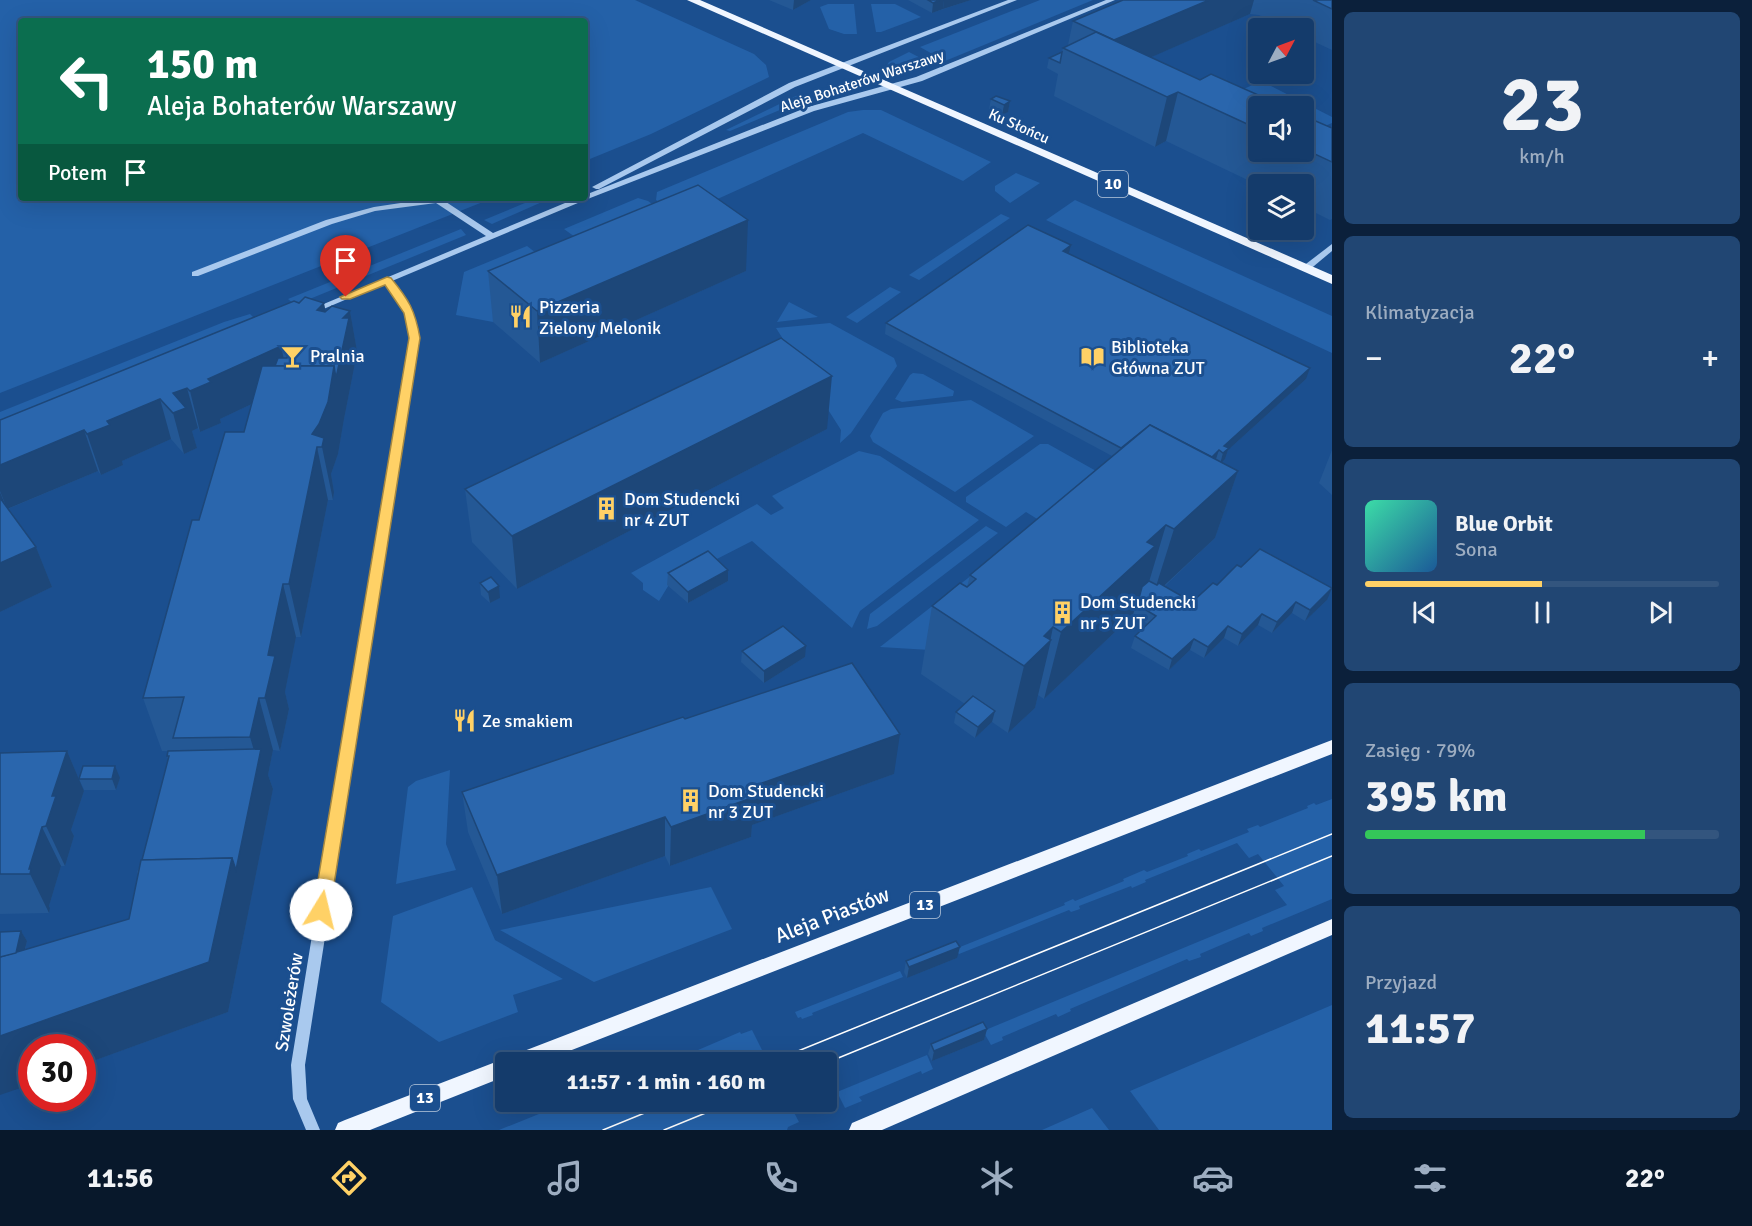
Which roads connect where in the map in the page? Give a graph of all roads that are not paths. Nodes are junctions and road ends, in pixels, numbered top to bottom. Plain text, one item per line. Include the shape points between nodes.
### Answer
1 (692, 0) edge
2 (1014, 0) edge
3 (1112, 0) edge
4 (845, 65) junction
5 (894, 87) junction
6 (588, 190) edge
7 (588, 197) edge
8 (426, 201) edge
9 (439, 201) edge
10 (568, 201) edge
11 (577, 201) edge
12 (543, 214) junction
13 (492, 236) junction
14 (1332, 247) edge
15 (1305, 269) junction
16 (195, 274) dead end
17 (1331, 279) edge
18 (387, 280) junction
19 (304, 313) edge
20 (1332, 747) edge
21 (1332, 927) edge
22 (544, 1052) edge
23 (495, 1071) edge
24 (313, 1130) edge
25 (345, 1130) edge
26 (859, 1130) edge

1 - 4 main road, Ku Słońcu / 10
2 - 4 street, Aleja Bohaterów Warszawy
3 - 5 street, Aleja Bohaterów Warszawy
4 - 5 main road, Ku Słońcu / 10
4 - 6 street, Aleja Bohaterów Warszawy via 792,85
5 - 7 street, Aleja Bohaterów Warszawy via 811,109
5 - 15 main road, Ku Słońcu / 10
8 - 16 street via 374,208 329,222
9 - 13 street
10 - 12 street, Aleja Bohaterów Warszawy
11 - 12 street, Aleja Bohaterów Warszawy
12 - 13 street, Aleja Bohaterów Warszawy
13 - 18 street, Aleja Bohaterów Warszawy
14 - 15 street
15 - 17 main road, Ku Słońcu / 10
18 - 19 street, Aleja Bohaterów Warszawy
18 - 24 street, Szwoleżerów via 410,313 414,338 298,1065 300,1099
20 - 22 main road, Aleja Piastów / 13
21 - 26 main road
23 - 25 main road, 13

